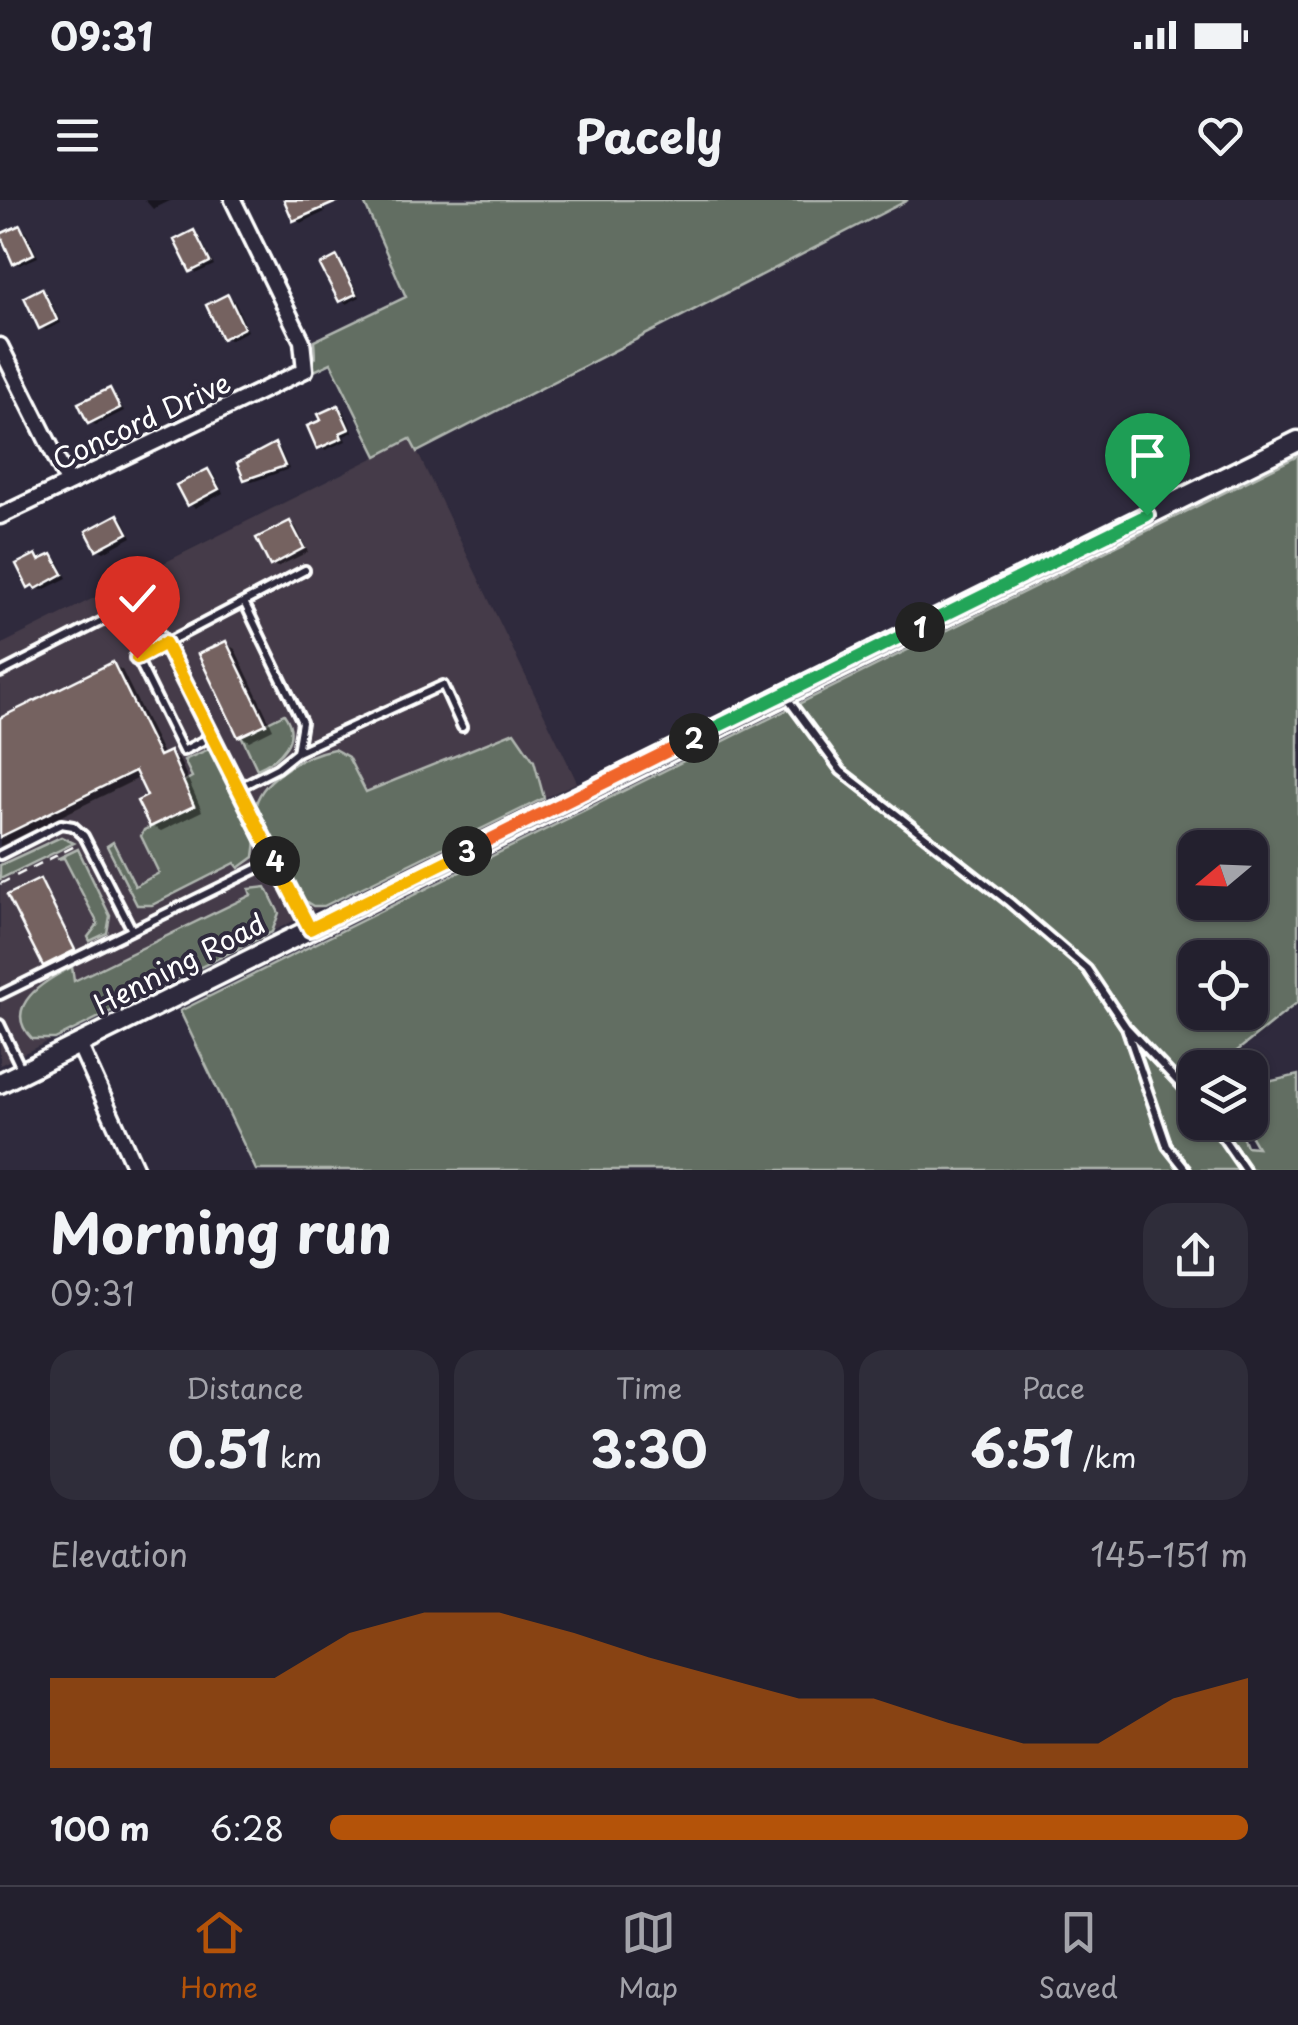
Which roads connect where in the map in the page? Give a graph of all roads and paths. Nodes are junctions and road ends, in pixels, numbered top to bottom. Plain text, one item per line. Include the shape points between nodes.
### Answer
1 (234, 200) edge
2 (0, 346) edge
3 (1298, 440) edge
4 (68, 482) junction
5 (0, 516) edge
6 (305, 570) dead end
7 (244, 602) junction
8 (165, 643) junction
9 (0, 673) edge
10 (784, 694) junction
11 (462, 727) dead end
12 (212, 736) junction
13 (298, 752) junction
14 (238, 788) junction
15 (76, 845) dead end
16 (0, 855) edge
17 (274, 860) junction
18 (0, 884) edge
19 (310, 929) junction
20 (132, 930) junction
21 (0, 995) edge
22 (0, 1024) edge
23 (1126, 1026) junction
24 (79, 1044) junction
25 (23, 1072) junction
26 (1178, 1082) edge
27 (0, 1084) edge
28 (1224, 1140) edge
29 (136, 1170) edge
30 (1186, 1170) edge
31 (1245, 1170) edge

1 - 4 street, Concord Drive via 302,341 305,370
2 - 4 street
3 - 10 street, Henning Road
4 - 5 street, Concord Drive
6 - 7 lane
7 - 8 lane
7 - 13 lane via 302,722
8 - 9 lane via 142,618 114,614
8 - 12 lane
8 - 12 lane via 137,658 183,751
10 - 19 street, Henning Road
10 - 23 lane via 842,772 1087,969
11 - 13 lane via 443,685
12 - 14 lane
13 - 14 lane
14 - 17 lane
15 - 18 path
16 - 20 lane via 61,824 72,826 90,846
17 - 19 lane
17 - 20 lane
19 - 24 street, Henning Road
20 - 21 lane
22 - 25 lane
23 - 26 lane
23 - 30 lane via 1167,1146
24 - 25 street, Henning Road
24 - 29 street
25 - 27 street, Henning Road
28 - 31 lane

